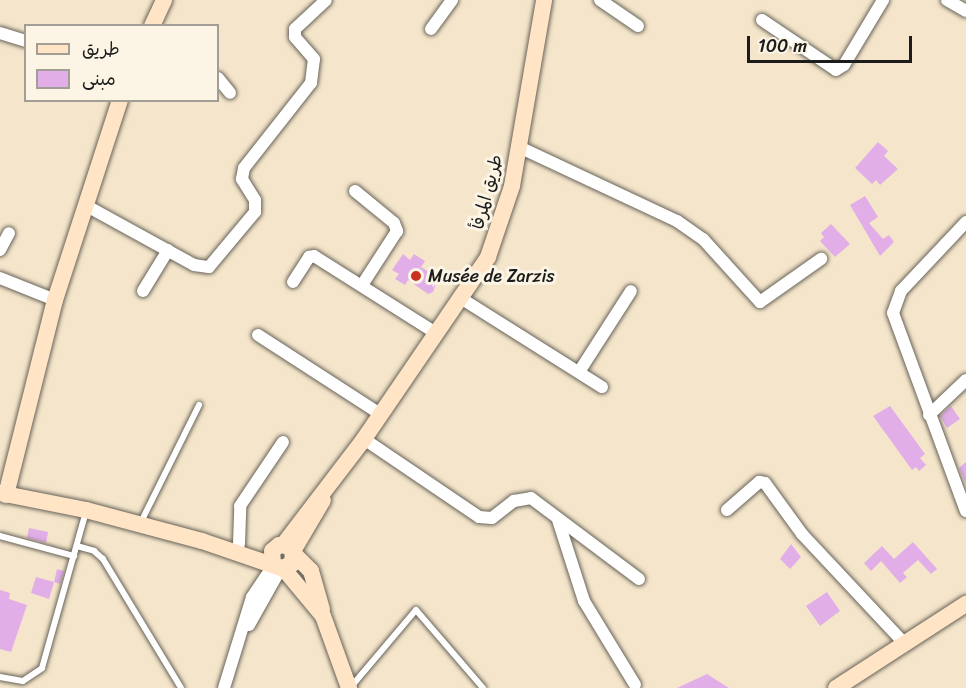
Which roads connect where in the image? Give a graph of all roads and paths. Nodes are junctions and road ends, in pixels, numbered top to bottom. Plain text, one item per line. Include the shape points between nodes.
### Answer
1 (326, 0) edge
2 (452, 0) edge
3 (544, 0) edge
4 (600, 0) edge
5 (883, 0) edge
6 (947, 0) edge
7 (161, 2) edge
8 (966, 11) edge
9 (762, 20) dead end
10 (153, 24) edge
11 (638, 26) dead end
12 (431, 29) dead end
13 (0, 33) edge
14 (24, 40) edge
15 (219, 79) edge
16 (230, 93) dead end
17 (119, 102) edge
18 (519, 147) junction
19 (355, 191) dead end
20 (86, 205) junction
21 (966, 222) edge
22 (9, 233) dead end
23 (0, 250) edge
24 (168, 250) junction
25 (821, 259) dead end
26 (0, 278) edge
27 (292, 282) dead end
28 (362, 285) junction
29 (143, 291) dead end
30 (631, 291) dead end
31 (459, 297) junction
32 (55, 300) junction
33 (434, 332) junction
34 (258, 334) dead end
35 (579, 372) junction
36 (966, 380) edge
37 (602, 387) dead end
38 (199, 405) dead end
39 (380, 414) junction
40 (929, 415) junction
41 (364, 439) junction
42 (283, 442) dead end
43 (327, 488) junction
44 (3, 494) edge
45 (86, 510) junction
46 (727, 510) dead end
47 (966, 512) edge
48 (314, 520) junction
49 (558, 520) junction
50 (140, 525) junction
51 (0, 536) edge
52 (202, 541) junction
53 (239, 544) junction
54 (77, 546) junction
55 (75, 556) junction
56 (282, 558) junction
57 (314, 579) junction
58 (639, 579) dead end
59 (966, 604) edge
60 (323, 616) junction
61 (905, 644) junction
62 (0, 677) edge
63 (635, 685) dead end
64 (181, 688) edge
65 (224, 688) edge
66 (350, 688) edge
67 (483, 688) edge
68 (836, 688) edge

1 - 24 street via 295,29 296,37 314,59 311,83 244,168 242,179 255,200 255,212 218,259 205,268
2 - 12 street
3 - 18 street, طريق المرفأ
4 - 11 street
5 - 9 street via 844,65 836,70
6 - 8 street
7 - 10 street
13 - 14 street
15 - 16 street
17 - 20 street
18 - 25 street via 677,221 703,239 760,302
18 - 31 street, طريق المرفأ via 501,226 488,257
19 - 28 street via 394,223 397,231
20 - 24 street
20 - 32 street
21 - 40 street via 895,300 894,323
22 - 23 street
24 - 29 street
26 - 32 street
27 - 28 street via 314,256
28 - 33 street
30 - 35 street
31 - 33 street, طريق المرفأ
31 - 35 street
32 - 44 street
33 - 39 street, طريق المرفأ
34 - 39 street
35 - 37 street
36 - 40 street
38 - 50 lane
39 - 41 street, طريق المرفأ
40 - 47 street
41 - 43 street, طريق المرفأ
41 - 49 street via 479,517 492,518 525,497
42 - 53 street via 240,506
43 - 48 street
43 - 56 street
44 - 45 street
45 - 50 street
45 - 54 lane
46 - 61 street via 759,482 765,483 802,534
48 - 56 street
48 - 57 street via 310,550
49 - 58 street
49 - 63 street via 584,602
50 - 52 street
51 - 55 lane
52 - 53 street
52 - 56 street
53 - 56 street
54 - 55 lane
54 - 64 lane via 94,551 103,559
55 - 62 lane via 42,668 23,681
56 - 57 street via 307,564
56 - 60 street
56 - 65 street via 258,585
57 - 60 street
59 - 61 street
60 - 66 street
61 - 68 street
66 - 67 lane via 416,610

